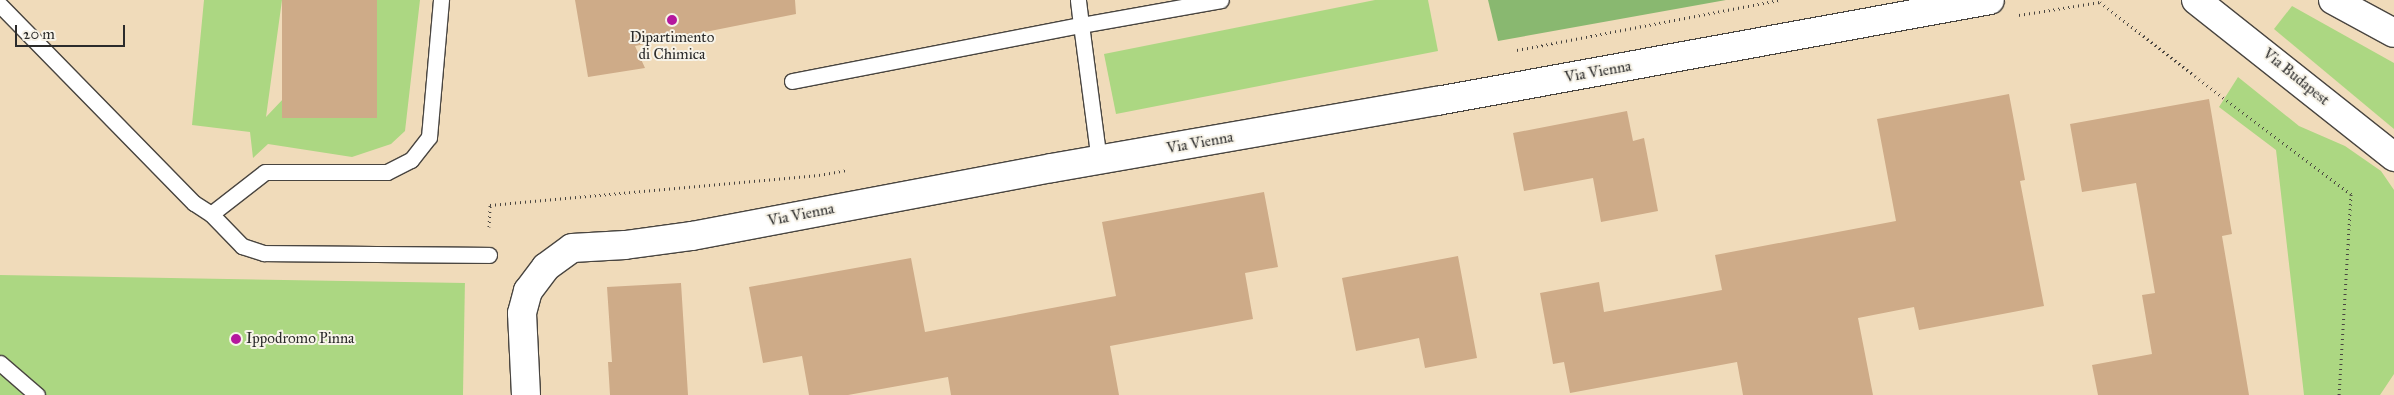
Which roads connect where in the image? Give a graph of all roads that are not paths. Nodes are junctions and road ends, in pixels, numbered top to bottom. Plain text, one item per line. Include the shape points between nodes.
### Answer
1 (441, 0) edge
2 (1078, 0) edge
3 (1222, 0) edge
4 (1990, 0) edge
5 (2196, 0) edge
6 (2332, 0) edge
7 (0, 5) edge
8 (1081, 25) junction
9 (2394, 33) edge
10 (792, 81) dead end
11 (2394, 156) edge
12 (1100, 161) junction
13 (211, 214) junction
14 (489, 255) dead end
15 (0, 364) edge
16 (37, 395) edge
17 (526, 395) edge

1 - 13 lane via 429,137 411,160 387,172 265,172
2 - 8 lane
3 - 8 lane
4 - 12 street, Via Vienna
5 - 11 street, Via Budapest
6 - 9 street
7 - 13 lane via 194,203
8 - 10 lane
8 - 12 lane
12 - 17 street, Via Vienna via 692,236 572,248 546,268 528,291 522,313
13 - 14 lane via 242,246 264,253
15 - 16 lane

